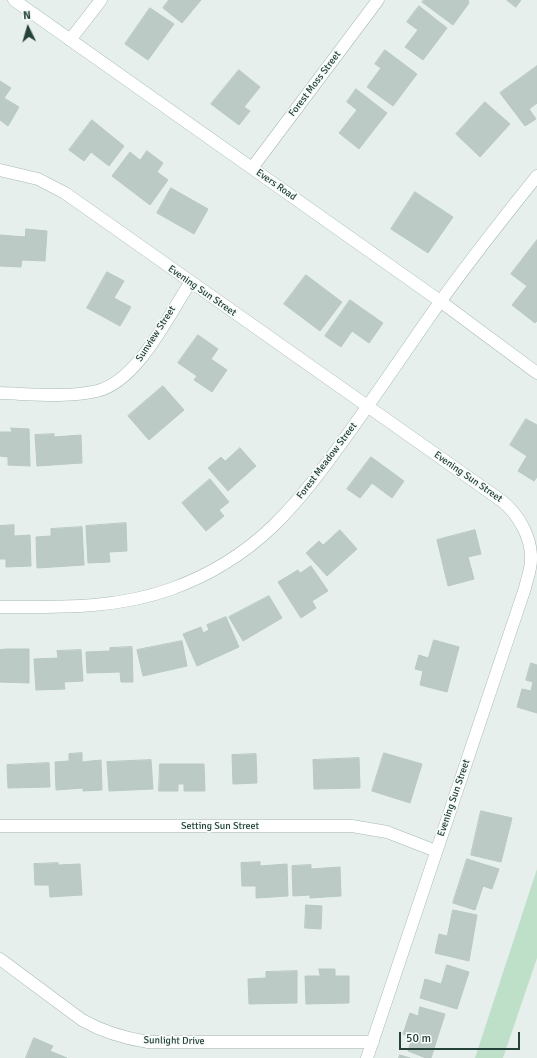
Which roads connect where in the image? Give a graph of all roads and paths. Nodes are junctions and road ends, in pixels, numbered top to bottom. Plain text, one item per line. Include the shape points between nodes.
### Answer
1 (14, 0) edge
2 (101, 0) edge
3 (378, 0) edge
4 (70, 40) junction
5 (252, 168) junction
6 (0, 170) edge
7 (537, 176) edge
8 (190, 283) junction
9 (440, 301) junction
10 (537, 373) edge
11 (0, 393) edge
12 (368, 407) junction
13 (0, 607) edge
14 (0, 826) edge
15 (436, 851) junction
16 (0, 959) edge
17 (373, 1042) junction
18 (367, 1058) edge

1 - 4 street, Evers Road
2 - 4 street
3 - 5 street, Forest Moss Street
4 - 5 street, Evers Road
5 - 9 street, Evers Road
6 - 8 street, Evening Sun Street via 38,179 65,193
7 - 9 street, Forest Meadow Street
8 - 11 street, Sunview Street via 139,363 118,382 98,391 71,395
8 - 12 street, Evening Sun Street
9 - 10 street, Evers Road
9 - 12 street, Forest Meadow Street
12 - 13 street, Forest Meadow Street via 308,490 278,523 254,544 214,569 171,589 110,604
12 - 15 street, Evening Sun Street via 508,506 526,531 531,554 525,588
14 - 15 street, Setting Sun Street via 352,826 387,832
15 - 17 street, Evening Sun Street
16 - 17 street, Sunlight Drive via 82,1020 121,1038 148,1042
17 - 18 street, Evening Sun Street

